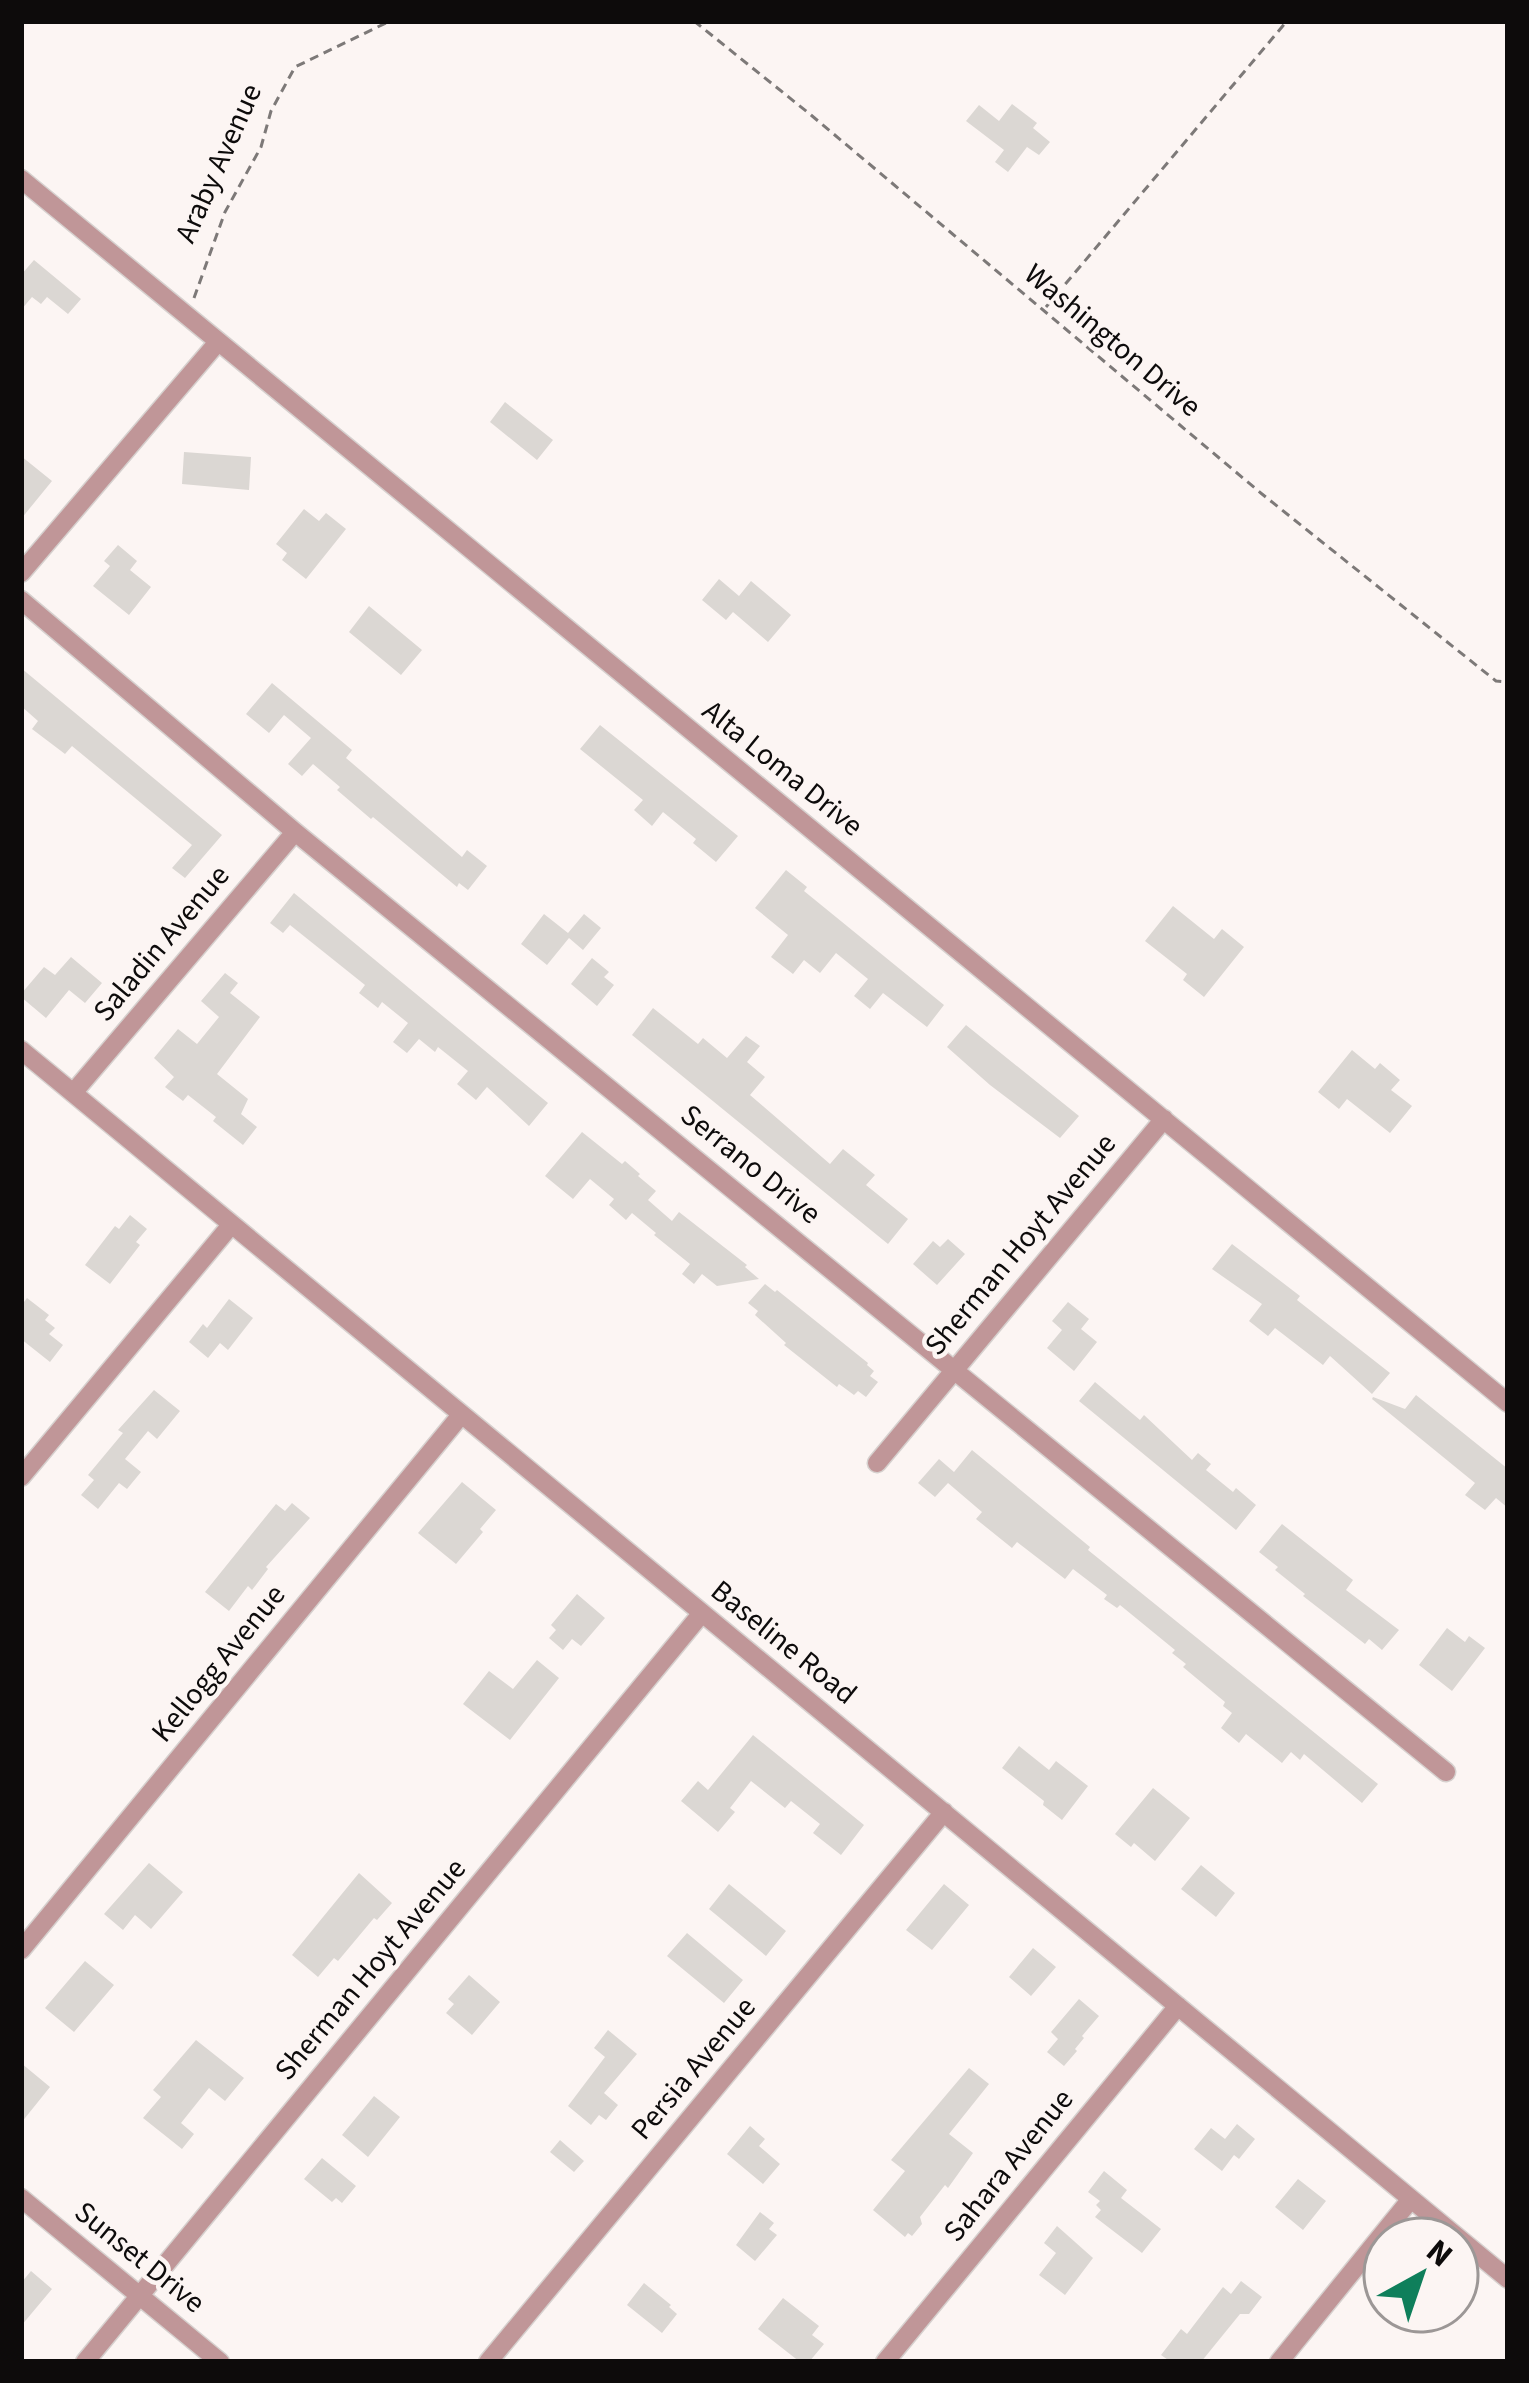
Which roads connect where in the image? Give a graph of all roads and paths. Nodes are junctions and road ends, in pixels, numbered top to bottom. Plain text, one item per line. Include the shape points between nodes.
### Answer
1 (390, 21) edge
2 (694, 21) edge
3 (1287, 21) edge
4 (21, 179) edge
5 (1044, 309) junction
6 (188, 316) junction
7 (218, 342) junction
8 (21, 573) edge
9 (21, 600) edge
10 (1508, 682) edge
11 (295, 832) junction
12 (21, 1050) edge
13 (73, 1093) junction
14 (1164, 1119) junction
15 (231, 1225) junction
16 (955, 1369) junction
17 (1508, 1403) edge
18 (461, 1415) junction
19 (877, 1463) dead end
20 (21, 1477) edge
21 (702, 1613) junction
22 (1446, 1772) dead end
23 (944, 1812) junction
24 (21, 1950) edge
25 (1178, 2006) junction
26 (21, 2198) edge
27 (1411, 2199) junction
28 (1508, 2279) edge
29 (139, 2295) junction
30 (85, 2362) edge
31 (220, 2362) edge
32 (488, 2362) edge
33 (885, 2362) edge
34 (1279, 2362) edge

1 - 6 path, Araby Avenue via 295,67 225,212
2 - 5 path, Washington Drive
3 - 5 path
4 - 6 street, Alta Loma Drive
5 - 10 path, Washington Drive via 1262,494 1496,681
6 - 7 street, Alta Loma Drive
7 - 8 street
7 - 14 street, Alta Loma Drive
9 - 11 street, Serrano Drive
11 - 13 street, Saladin Avenue
11 - 16 street, Serrano Drive
12 - 13 street, Baseline Road
13 - 15 street, Baseline Road
14 - 16 street, Sherman Hoyt Avenue
14 - 17 street, Alta Loma Drive
15 - 18 street, Baseline Road
15 - 20 street
16 - 19 street, Sherman Hoyt Avenue
16 - 22 street, Serrano Drive
18 - 21 street, Baseline Road
18 - 24 street, Kellogg Avenue
21 - 23 street, Baseline Road
21 - 29 street, Sherman Hoyt Avenue
23 - 25 street, Baseline Road
23 - 32 street, Persia Avenue
25 - 27 street, Baseline Road
25 - 33 street, Sahara Avenue
26 - 29 street, Sunset Drive
27 - 28 street, Baseline Road
27 - 34 street
29 - 30 street, Sherman Hoyt Avenue
29 - 31 street, Sunset Drive

